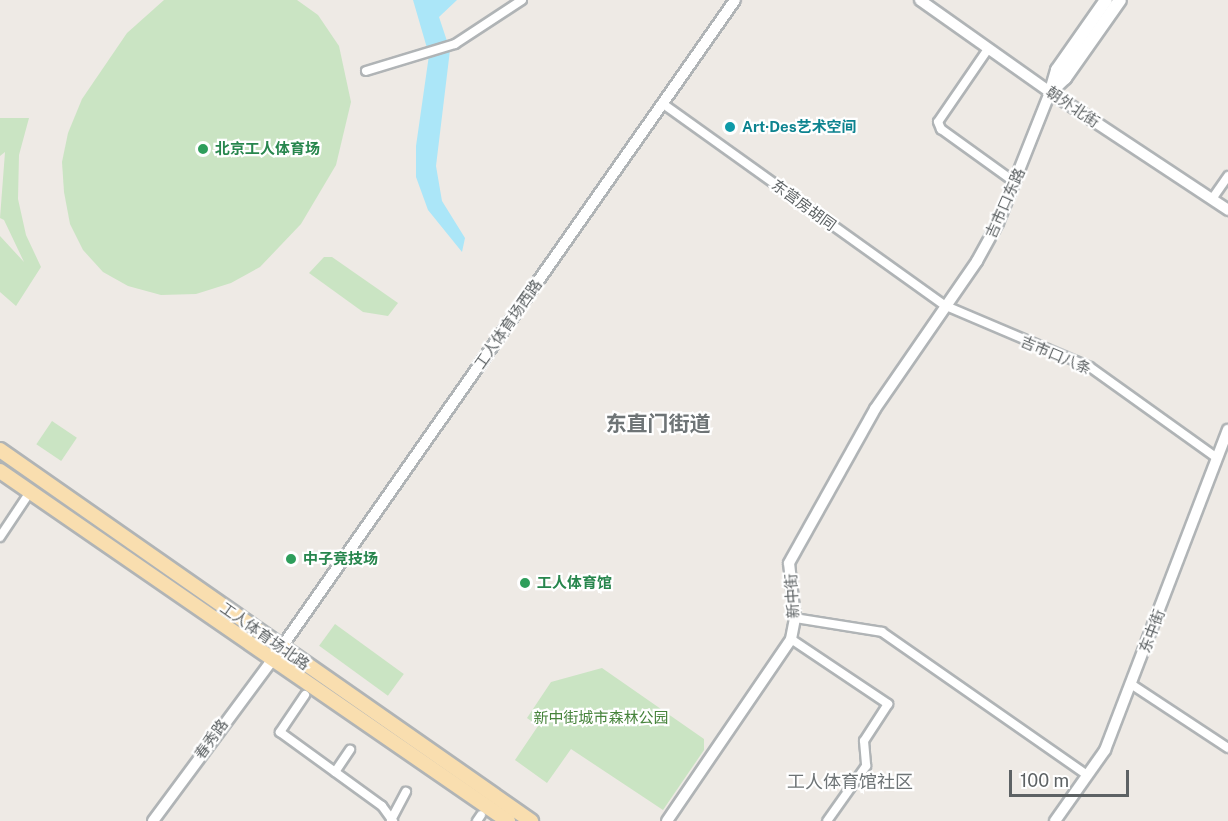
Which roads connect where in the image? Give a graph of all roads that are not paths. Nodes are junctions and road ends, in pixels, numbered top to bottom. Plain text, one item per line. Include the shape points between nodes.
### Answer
1 (522, 0) edge
2 (735, 0) edge
3 (921, 0) edge
4 (1106, 0) edge
5 (1120, 0) edge
6 (988, 49) junction
7 (366, 71) dead end
8 (1050, 92) junction
9 (663, 104) junction
10 (1228, 176) edge
11 (1016, 183) junction
12 (1212, 199) junction
13 (1228, 210) edge
14 (946, 306) junction
15 (1228, 429) edge
16 (0, 450) edge
17 (1217, 458) junction
18 (0, 471) edge
19 (26, 498) dead end
20 (0, 537) edge
21 (795, 618) junction
22 (791, 639) junction
23 (281, 648) junction
24 (272, 659) junction
25 (1131, 684) junction
26 (305, 695) dead end
27 (1228, 748) edge
28 (350, 750) dead end
29 (335, 772) junction
30 (1087, 776) junction
31 (406, 792) dead end
32 (392, 820) edge
33 (153, 821) edge
34 (508, 821) edge
35 (531, 821) edge
36 (667, 821) edge
37 (827, 821) edge
38 (1055, 821) edge

1 - 7 street via 455,44
2 - 9 street, 工人体育场西路
3 - 6 street, 朝外北街
4 - 8 main road, 吉市口东路 via 1057,70
5 - 8 main road, 吉市口东路 via 1065,78
6 - 8 street, 朝外北街
6 - 11 street via 938,122 941,129
8 - 11 street, 吉市口东路
8 - 12 street, 朝外北街
9 - 14 street, 东营房胡同
9 - 23 street, 工人体育场西路
10 - 12 street
11 - 14 street, 吉市口东路 via 977,261
12 - 13 street, 朝外北街
14 - 17 street, 吉市口八条 via 1090,367
14 - 21 street, 新中街 via 875,409 789,563
15 - 17 street, 东中街
16 - 23 main road, 工人体育场北路
17 - 25 street, 东中街
18 - 24 main road, 工人体育场北路
19 - 20 street
21 - 22 street, 新中街
21 - 30 street via 882,632
22 - 36 street, 新中街
22 - 37 street via 888,704 864,741 866,766
23 - 24 street, 工人体育场西路
23 - 35 main road, 工人体育场北路
24 - 33 street, 春秀路
24 - 34 main road, 工人体育场北路
25 - 27 street
25 - 30 street, 东中街 via 1105,750
26 - 29 street via 280,732
28 - 29 street
29 - 32 street via 382,806
30 - 38 street, 东中街
31 - 32 street

